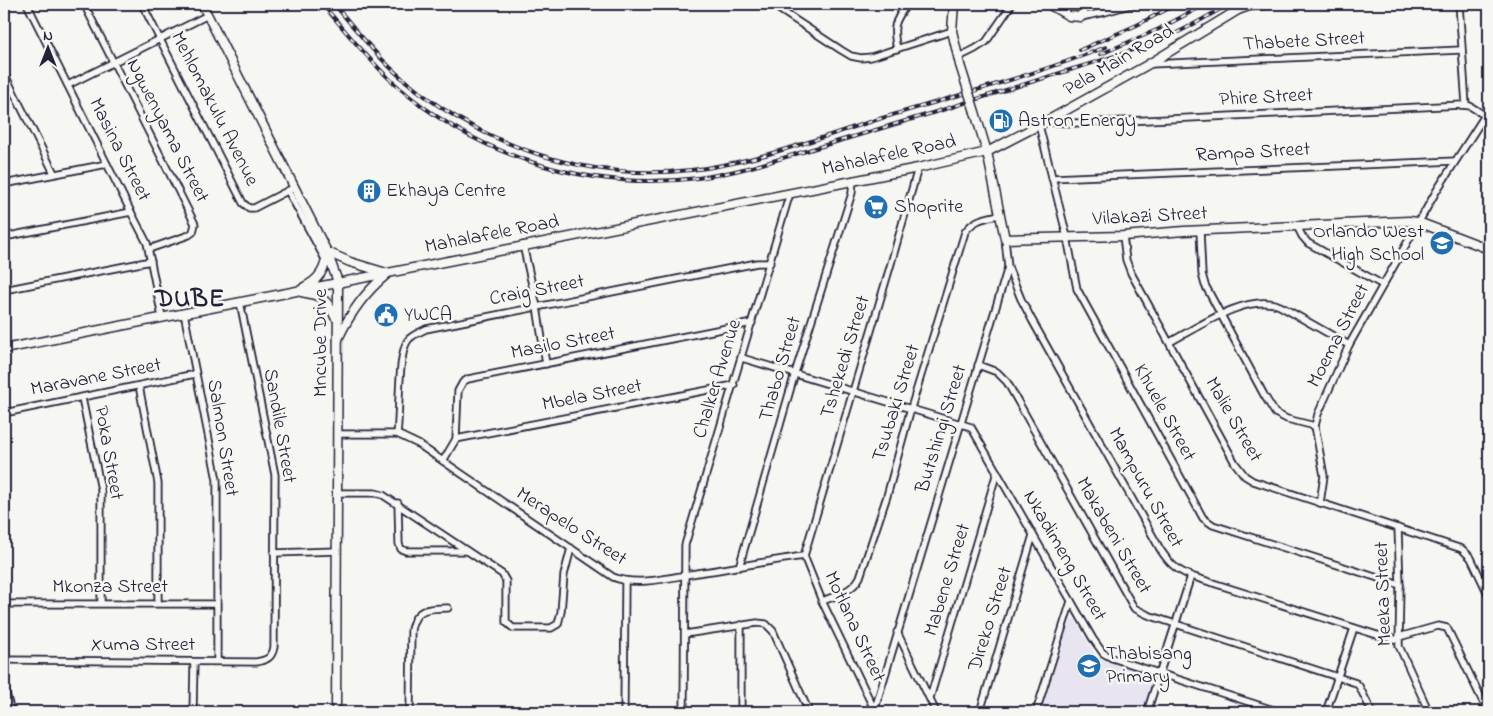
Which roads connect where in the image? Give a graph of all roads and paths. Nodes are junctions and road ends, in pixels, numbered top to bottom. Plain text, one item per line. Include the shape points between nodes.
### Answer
1 (27, 4) edge
2 (84, 4) edge
3 (142, 4) edge
4 (202, 4) edge
5 (772, 4) edge
6 (907, 4) edge
7 (954, 4) edge
8 (1012, 4) edge
9 (1048, 4) edge
10 (1085, 4) edge
11 (1133, 4) edge
12 (1269, 4) edge
13 (1459, 4) edge
14 (208, 15) junction
15 (1081, 17) junction
16 (952, 31) junction
17 (160, 39) junction
18 (897, 49) junction
19 (1461, 50) junction
20 (959, 61) junction
21 (114, 62) junction
22 (1148, 64) junction
23 (4, 73) edge
24 (68, 85) junction
25 (1466, 105) junction
26 (1489, 109) edge
27 (1487, 117) edge
28 (1042, 124) junction
29 (986, 152) junction
30 (1455, 160) junction
31 (107, 164) junction
32 (918, 168) junction
33 (54, 173) junction
34 (1052, 178) junction
35 (853, 180) junction
36 (4, 184) edge
37 (292, 189) junction
38 (790, 193) junction
39 (131, 212) junction
40 (999, 215) junction
41 (1418, 222) junction
42 (1297, 226) junction
43 (1200, 231) junction
44 (1123, 236) junction
45 (4, 237) edge
46 (1066, 237) junction
47 (1005, 239) junction
48 (523, 245) junction
49 (149, 249) junction
50 (1489, 249) edge
51 (327, 252) junction
52 (151, 261) junction
53 (327, 262) junction
54 (770, 263) junction
55 (1008, 267) junction
56 (387, 273) junction
57 (338, 282) junction
58 (1383, 285) junction
59 (4, 290) edge
60 (295, 291) junction
61 (240, 302) junction
62 (536, 307) junction
63 (184, 313) junction
64 (1222, 315) junction
65 (162, 317) junction
66 (337, 321) junction
67 (752, 323) junction
68 (337, 341) junction
69 (1170, 342) junction
70 (1348, 345) junction
71 (4, 349) edge
72 (742, 358) junction
73 (546, 364) junction
74 (978, 365) junction
75 (795, 373) junction
76 (195, 374) junction
77 (139, 386) junction
78 (734, 386) junction
79 (853, 391) junction
80 (82, 398) junction
81 (911, 408) junction
82 (4, 412) edge
83 (961, 423) junction
84 (1315, 426) junction
85 (337, 434) junction
86 (397, 434) junction
87 (456, 438) junction
88 (443, 461) junction
89 (997, 472) junction
90 (337, 492) junction
91 (1320, 502) junction
92 (398, 503) junction
93 (1398, 528) junction
94 (1033, 535) junction
95 (571, 548) junction
96 (337, 551) junction
97 (467, 551) junction
98 (274, 553) junction
99 (804, 556) junction
100 (739, 567) junction
101 (684, 575) junction
102 (1191, 576) junction
103 (625, 582) junction
104 (1400, 585) junction
105 (1489, 596) edge
106 (822, 601) junction
107 (1071, 601) junction
108 (101, 603) junction
109 (158, 603) junction
110 (4, 604) edge
111 (216, 604) junction
112 (448, 608) dead end
113 (1175, 624) junction
114 (741, 626) junction
115 (1354, 628) junction
116 (897, 632) junction
117 (685, 634) junction
118 (1398, 639) junction
119 (274, 647) joint
120 (4, 660) edge
121 (217, 660) junction
122 (194, 662) junction
123 (1160, 673) junction
124 (1338, 677) junction
125 (4, 686) edge
126 (930, 698) junction
127 (875, 711) edge
128 (11, 712) edge
129 (193, 712) edge
130 (336, 712) edge
131 (410, 712) edge
132 (624, 712) edge
133 (684, 712) edge
134 (741, 712) edge
135 (809, 712) edge
136 (936, 712) edge
137 (980, 712) edge
138 (1036, 712) edge
139 (1147, 712) edge
140 (1280, 712) edge
141 (1326, 712) edge
142 (1372, 712) edge
143 (1429, 712) edge
144 (1488, 712) edge

1 - 24 street, Masina Street
2 - 21 street, Ngwenyama Street
3 - 17 street, Mehlomakulu Avenue
4 - 14 main road, Mncube Drive
5 - 18 street via 851,56 872,57
6 - 18 street via 894,28
7 - 16 main road, Butshingi Street
8 - 20 street via 986,42
9 - 15 main road via 1069,16
10 - 15 main road
11 - 15 street
12 - 22 main road, Pela Main Road via 1238,10
13 - 19 street
14 - 17 street
14 - 37 main road, Mncube Drive
16 - 18 street
16 - 20 main road, Butshingi Street
17 - 21 street
17 - 37 street, Mehlomakulu Avenue via 243,203 254,208
19 - 22 street, Thabete Street
19 - 25 street
20 - 29 main road, Butshingi Street, bridge
21 - 24 street
21 - 49 street, Ngwenyama Street via 195,224 189,235
22 - 28 main road, Pela Main Road
23 - 33 street
24 - 31 street, Masina Street
25 - 27 street
25 - 28 street, Phire Street
26 - 27 street, Moema Street
27 - 30 street, Moema Street
28 - 29 main road, Pela Main Road
28 - 34 street, Khuele Street
29 - 32 main road, Mahalafele Road
29 - 40 main road, Butshingi Street
30 - 34 street, Rampa Street
30 - 41 street, Moema Street
31 - 33 street
31 - 39 street, Masina Street
32 - 35 main road, Mahalafele Road
32 - 79 street, Tshekedi Street
33 - 36 street
34 - 46 street, Khuele Street
35 - 38 main road, Mahalafele Road
35 - 75 street, Thabo Street via 852,193
37 - 51 main road, Mncube Drive
37 - 53 street
38 - 48 main road, Mahalafele Road
38 - 54 street, Chalker Avenue
39 - 45 street
39 - 49 street, Masina Street
40 - 47 main road, Butshingi Street
40 - 81 street, Tsubaki Street via 977,220 965,232
41 - 42 main road, Vilakazi Street
41 - 50 main road, Vilakazi Street
41 - 58 street, Moema Street
42 - 43 main road, Vilakazi Street
42 - 58 street via 1308,243
43 - 44 main road, Vilakazi Street
43 - 64 street via 1203,279
44 - 46 main road, Vilakazi Street
44 - 69 street, Malie Street via 1131,273
46 - 47 main road, Vilakazi Street
46 - 104 street, Khuele Street via 1077,289 1204,518 1213,525
47 - 55 street, Butshingi Street
48 - 56 main road, Mahalafele Road
48 - 62 street
49 - 52 street, Masina Street
51 - 53 main road
51 - 56 main road via 362,267
51 - 57 main road, Mncube Drive
52 - 59 street
52 - 65 street, Masina Street
53 - 60 main road via 311,284
54 - 62 street, Craig Street
54 - 67 street, Chalker Avenue
55 - 74 street, Butshingi Street
55 - 102 street, Mampuru Street via 1032,320 1160,549 1170,565
56 - 57 main road, Mahalafele Road
56 - 68 main road via 357,303
57 - 60 main road, Mahalafele Road
57 - 66 main road, Mncube Drive
58 - 70 street, Moema Street
60 - 61 main road, Mahalafele Road
60 - 66 main road via 322,298 330,305
61 - 63 main road, Mahalafele Road
61 - 98 street, Sandile Street via 275,475
62 - 73 street
62 - 86 street, Craig Street via 426,329 409,339 404,349 400,378
63 - 65 main road, Mahalafele Road
63 - 76 street, Salmon Street
64 - 69 street
64 - 70 street via 1248,304 1276,304
64 - 84 street via 1276,413
65 - 71 main road, Mahalafele Road
66 - 68 main road, Mncube Drive
67 - 72 street, Chalker Avenue
67 - 73 street, Masilo Street
68 - 85 main road, Mncube Drive
69 - 91 street, Malie Street via 1244,476
70 - 84 street, Moema Street
72 - 75 street
72 - 78 street, Chalker Avenue
73 - 87 street, Masilo Street via 463,382 458,390
74 - 83 street, Butshingi Street
74 - 113 street, Makabeni Street via 997,372 1006,382 1130,602 1140,612
75 - 79 street
75 - 100 street, Thabo Street
76 - 77 street, Maravane Street
76 - 111 street, Salmon Street via 217,480
77 - 80 street, Maravane Street
77 - 109 street via 158,483
78 - 87 street, Mbela Street
78 - 101 street, Chalker Avenue via 687,540
79 - 81 street
79 - 99 street, Tshekedi Street
80 - 82 street, Maravane Street
80 - 108 street, Poka Street via 101,490
81 - 83 street
81 - 106 street, Tsubaki Street via 860,577 850,589
83 - 89 street, Nkadimeng Street via 974,428
83 - 116 street, Butshingi Street
84 - 91 street, Moema Street via 1324,476
85 - 86 street, Merapelo Street
85 - 90 main road, Mncube Drive
86 - 88 street, Merapelo Street
87 - 88 street, Masilo Street
88 - 95 street, Merapelo Street
89 - 94 street, Nkadimeng Street
89 - 126 street, Mabene Street
90 - 92 street via 375,493
90 - 96 main road, Mncube Drive
91 - 93 street, Malie Street
92 - 97 street
92 - 97 street via 401,549
93 - 104 street, Meeka Street
93 - 105 street, Malie Street via 1466,551
94 - 107 street, Nkadimeng Street
94 - 137 street, Direko Street
95 - 97 street via 558,624 551,628 519,629 506,622 504,577
95 - 103 street, Merapelo Street via 613,578
96 - 98 street
96 - 130 main road, Mncube Drive
98 - 119 street, Sandile Street
99 - 100 street, Merapelo Street
99 - 106 street, Motlana Street
100 - 101 street, Merapelo Street
101 - 103 street, Merapelo Street
101 - 117 street, Chalker Avenue
102 - 113 street
102 - 115 street, Mampuru Street
103 - 132 street
104 - 118 street, Meeka Street
106 - 127 street, Motlana Street
107 - 123 street, Nkadimeng Street via 1103,653
107 - 138 street
108 - 109 street, Mkonza Street
108 - 110 street, Mkonza Street
109 - 111 street, Mkonza Street
111 - 121 street, Salmon Street
112 - 131 street via 423,611 412,621
113 - 123 street
113 - 124 street, Makabeni Street
114 - 117 street
114 - 134 street
114 - 135 street via 757,622 770,627
115 - 118 street, Mampuru Street
115 - 124 street
116 - 126 street
116 - 127 street, Butshingi Street
117 - 133 street, Chalker Avenue
118 - 143 street, Meeka Street
118 - 144 street via 1438,626 1448,628
119 - 121 street, Xuma Street via 273,654 264,661
120 - 122 street, Xuma Street
121 - 122 street, Xuma Street
122 - 129 street
123 - 139 street
123 - 140 street, Nkadimeng Street
124 - 141 street
124 - 142 street, Makabeni Street via 1359,686
125 - 128 street
126 - 136 street

